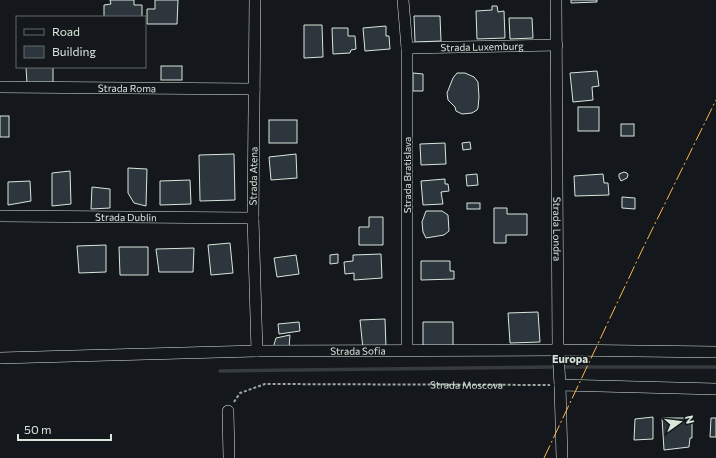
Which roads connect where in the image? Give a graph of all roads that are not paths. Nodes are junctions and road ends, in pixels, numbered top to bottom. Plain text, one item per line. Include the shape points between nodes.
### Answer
1 (255, 0) edge
2 (403, 0) edge
3 (556, 0) edge
4 (557, 45) junction
5 (407, 48) junction
6 (0, 87) edge
7 (254, 89) junction
8 (0, 216) edge
9 (253, 218) junction
10 (407, 350) junction
11 (257, 351) junction
12 (716, 352) edge
13 (558, 355) junction
14 (0, 358) edge
15 (560, 380) junction
16 (716, 389) edge
17 (228, 411) road end
18 (228, 458) edge
19 (562, 458) edge

1 - 7 street, Strada Atena
2 - 5 street, Strada Bratislava
3 - 4 street, Strada Londra
4 - 5 street, Strada Luxemburg
4 - 13 street, Strada Londra
5 - 10 street, Strada Bratislava
6 - 7 street, Strada Roma
7 - 9 street, Strada Atena
8 - 9 street, Strada Dublin
9 - 11 street, Strada Atena
10 - 11 street, Strada Sofia
10 - 13 street, Strada Sofia
11 - 14 street, Strada Sofia
12 - 13 street, Strada Sofia
13 - 15 street, Strada Londra
15 - 16 street
15 - 19 street, Strada Londra
17 - 18 street

